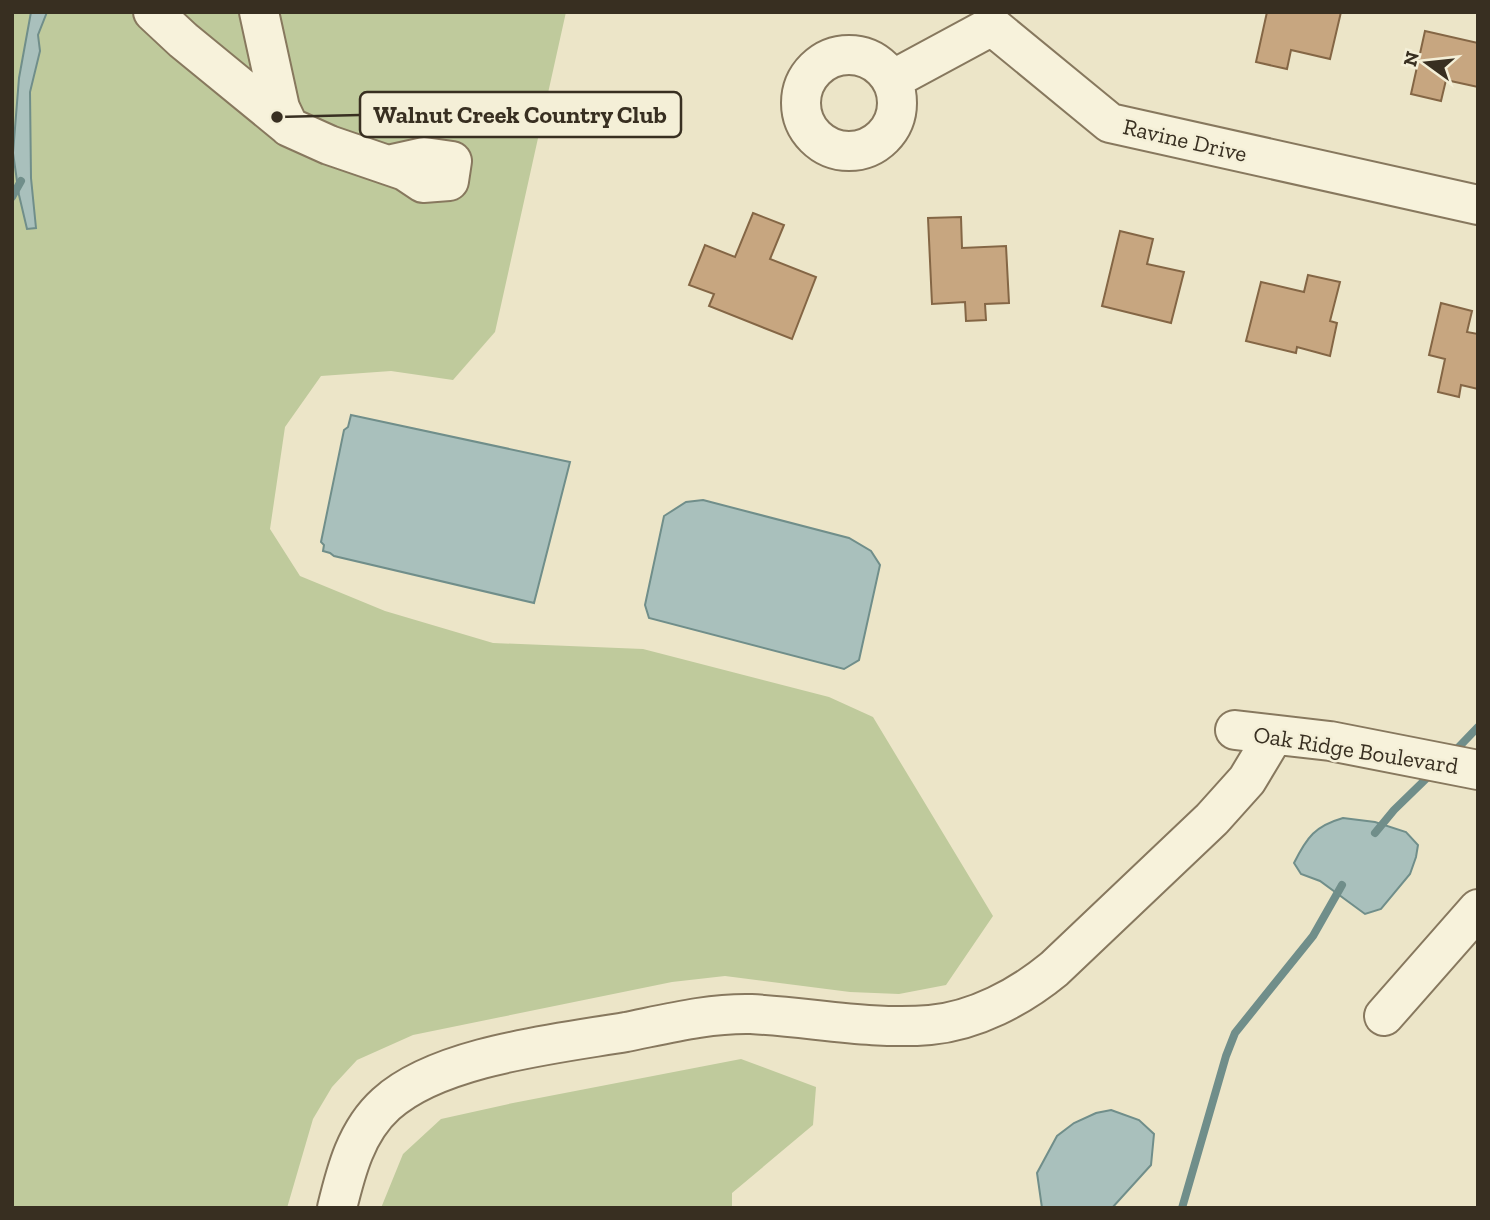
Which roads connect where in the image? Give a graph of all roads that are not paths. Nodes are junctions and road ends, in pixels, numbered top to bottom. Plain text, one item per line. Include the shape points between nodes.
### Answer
1 (153, 12) edge
2 (990, 19) edge
3 (263, 29) edge
4 (215, 64) junction
5 (892, 80) dead end
6 (289, 127) junction
7 (388, 165) dead end
8 (1478, 205) edge
9 (1235, 730) dead end
10 (1274, 735) junction
11 (1478, 770) edge
12 (1478, 909) edge
13 (1384, 1016) dead end
14 (337, 1208) edge

1 - 4 street
2 - 5 street, Ravine Drive
2 - 8 street, Ravine Drive via 1110,123
3 - 4 street
3 - 6 street via 280,108
4 - 6 street
6 - 7 street
9 - 10 street, Oak Ridge Boulevard
10 - 11 street, Oak Ridge Boulevard via 1330,741
10 - 14 street via 1247,780 1212,819 1054,969 1008,1000 968,1017 932,1025 750,1014 709,1017 470,1063 408,1086 383,1106 363,1132 347,1166
12 - 13 street

